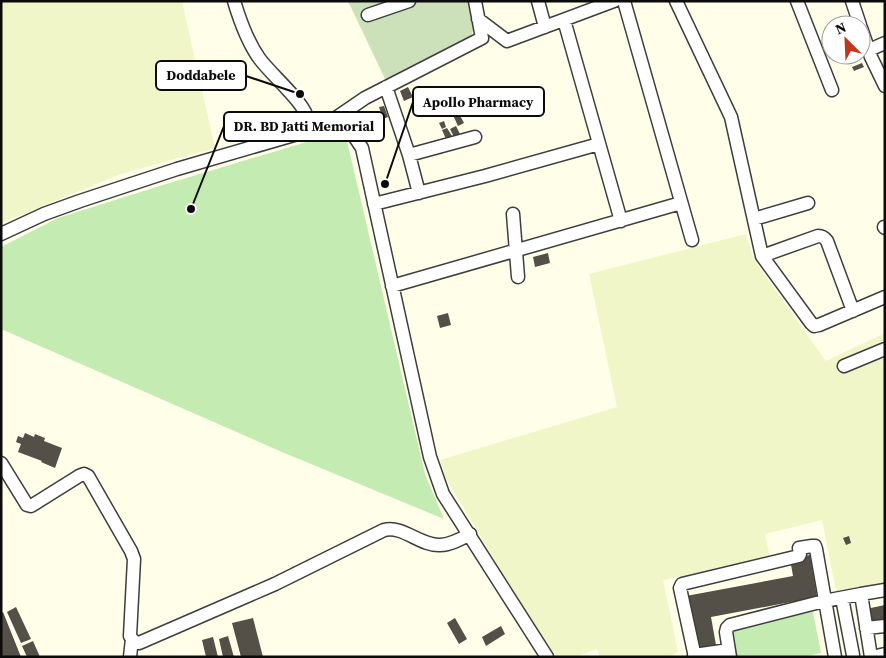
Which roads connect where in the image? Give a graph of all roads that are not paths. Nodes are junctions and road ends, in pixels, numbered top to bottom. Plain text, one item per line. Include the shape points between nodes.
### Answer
1 (234, 1) edge
2 (409, 1) edge
3 (475, 1) edge
4 (538, 1) edge
5 (614, 1) edge
6 (624, 1) edge
7 (676, 1) edge
8 (797, 1) edge
9 (852, 1) edge
10 (368, 15) dead end
11 (856, 15) edge
12 (478, 19) junction
13 (564, 20) junction
14 (545, 27) junction
15 (885, 43) edge
16 (871, 49) edge
17 (871, 54) edge
18 (885, 86) edge
19 (386, 87) junction
20 (832, 90) dead end
21 (327, 124) junction
22 (306, 128) junction
23 (475, 137) dead end
24 (599, 144) junction
25 (409, 155) junction
26 (419, 193) junction
27 (808, 203) dead end
28 (374, 204) junction
29 (681, 204) junction
30 (513, 214) dead end
31 (754, 219) junction
32 (621, 221) junction
33 (1, 234) edge
34 (692, 240) dead end
35 (516, 251) junction
36 (762, 256) junction
37 (518, 277) dead end
38 (392, 286) junction
39 (885, 297) edge
40 (853, 311) junction
41 (885, 349) edge
42 (844, 366) dead end
43 (2, 468) edge
44 (470, 534) junction
45 (885, 590) edge
46 (861, 594) junction
47 (842, 598) junction
48 (824, 602) junction
49 (885, 626) edge
50 (866, 628) junction
51 (132, 639) junction
52 (730, 653) edge
53 (885, 654) edge
54 (694, 656) edge
55 (850, 656) edge
56 (130, 657) edge
57 (547, 657) edge
58 (835, 657) edge
59 (871, 657) edge

1 - 22 street via 244,31 258,57 304,108 308,121
2 - 10 street
3 - 12 street
4 - 14 street
5 - 13 street
6 - 29 street
7 - 31 street via 731,117
8 - 20 street
9 - 11 street
12 - 14 street via 507,41
12 - 19 street via 482,38
13 - 14 street
13 - 24 street
15 - 16 street
17 - 18 street
19 - 21 street
19 - 25 street
21 - 22 street
21 - 28 street via 350,130 362,148
22 - 33 street via 294,135 62,207
23 - 25 street
24 - 26 street
24 - 32 street
25 - 26 street
26 - 28 street
27 - 31 street
28 - 38 street
29 - 32 street
29 - 34 street
30 - 35 street
31 - 36 street
32 - 35 street
35 - 37 street
35 - 38 street
36 - 40 street via 814,326
36 - 40 street via 821,236 827,241
38 - 44 street via 430,457 443,494
39 - 40 street
41 - 42 street
43 - 51 street via 31,506 79,476 88,476 134,558
44 - 51 street via 440,545 426,543 394,528 384,530 194,620 139,643
44 - 57 street
45 - 46 street
46 - 47 street
46 - 50 street
47 - 48 street
47 - 55 street
48 - 52 street via 730,625 726,628
48 - 54 street via 815,546 799,548 799,556 682,584 680,588
48 - 58 street
49 - 50 street
50 - 59 street
51 - 56 street
52 - 54 street
53 - 59 street
55 - 59 street

